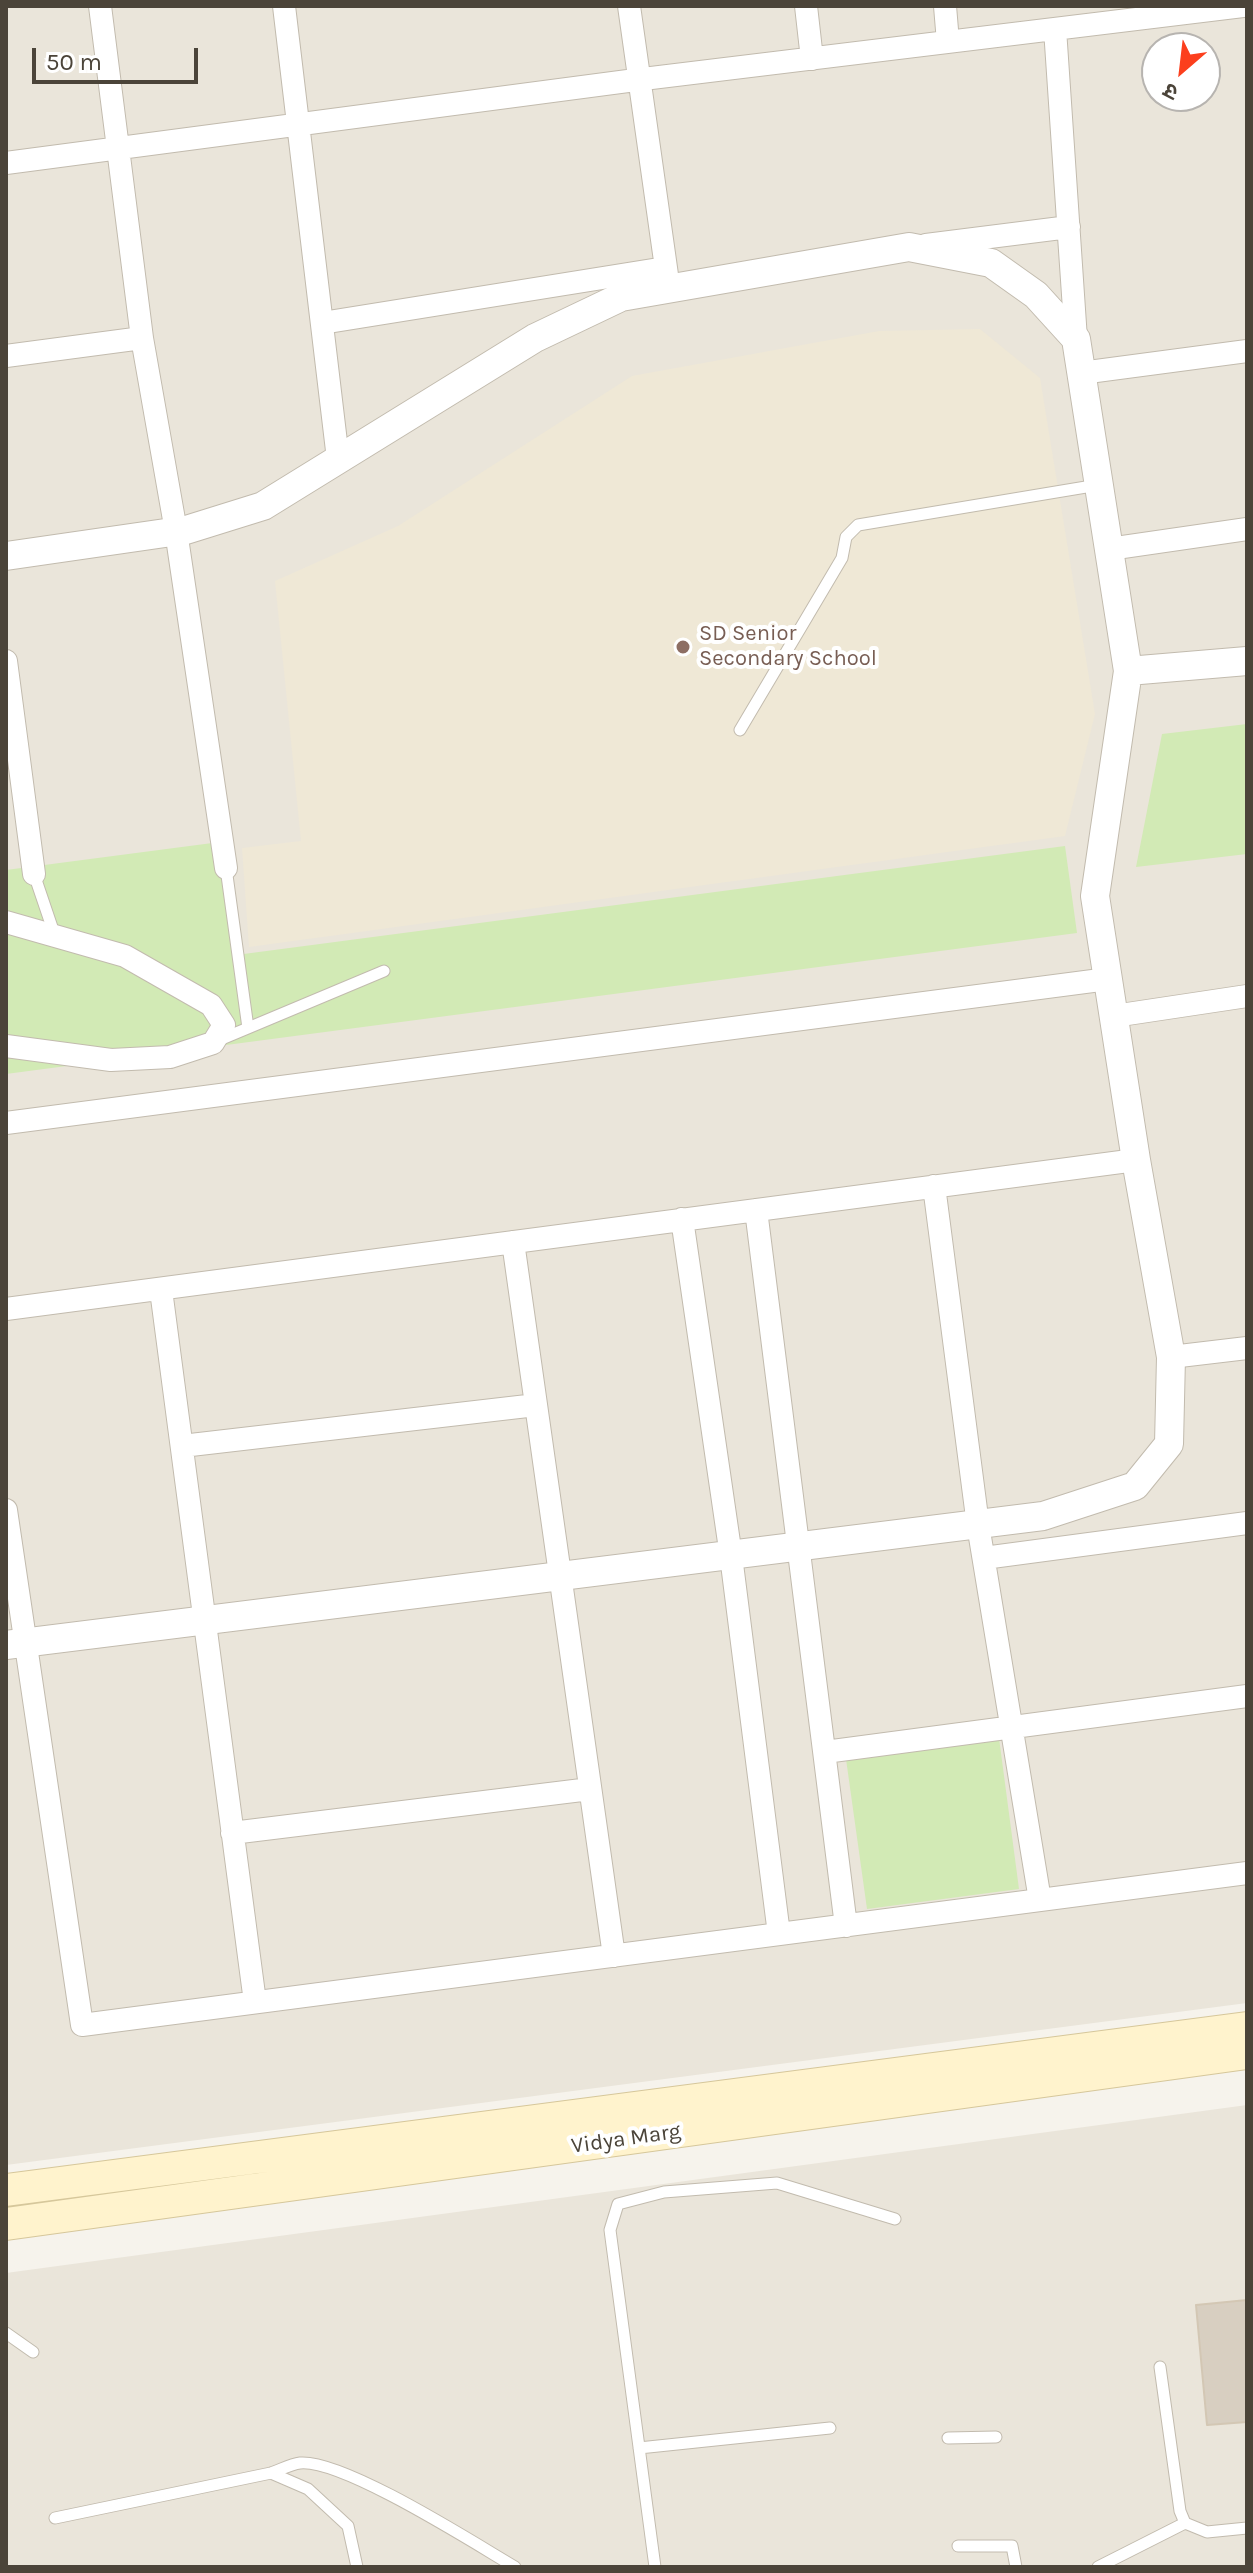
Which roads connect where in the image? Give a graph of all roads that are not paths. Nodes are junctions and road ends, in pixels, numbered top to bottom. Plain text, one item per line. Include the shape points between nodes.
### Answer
1 (100, 6) edge
2 (284, 6) edge
3 (629, 6) edge
4 (806, 6) edge
5 (945, 6) edge
6 (1244, 6) edge
7 (1150, 12) edge
8 (1247, 24) edge
9 (1055, 29) junction
10 (948, 42) junction
11 (812, 59) junction
12 (638, 80) junction
13 (297, 124) junction
14 (118, 148) junction
15 (6, 163) edge
16 (1069, 227) junction
17 (909, 247) junction
18 (667, 278) junction
19 (322, 323) junction
20 (142, 338) junction
21 (1076, 339) junction
22 (1247, 351) edge
23 (6, 356) edge
24 (1081, 373) junction
25 (338, 459) junction
26 (1099, 485) junction
27 (1247, 529) edge
28 (176, 531) junction
29 (1109, 549) junction
30 (6, 556) edge
31 (6, 661) edge
32 (1247, 661) edge
33 (1128, 671) junction
34 (740, 730) dead end
35 (13, 771) edge
36 (226, 868) joint
37 (34, 874) joint
38 (6, 922) edge
39 (55, 937) junction
40 (384, 971) dead end
41 (1108, 979) junction
42 (1247, 996) edge
43 (1114, 1016) junction
44 (248, 1028) junction
45 (213, 1043) junction
46 (6, 1046) edge
47 (6, 1123) edge
48 (1136, 1160) junction
49 (934, 1186) junction
50 (756, 1210) junction
51 (682, 1219) junction
52 (513, 1242) junction
53 (161, 1290) junction
54 (6, 1309) edge
55 (1247, 1348) edge
56 (1171, 1357) junction
57 (536, 1405) junction
58 (182, 1446) junction
59 (6, 1510) edge
60 (1247, 1523) edge
61 (978, 1525) junction
62 (800, 1547) junction
63 (731, 1556) junction
64 (984, 1558) junction
65 (561, 1577) junction
66 (204, 1620) junction
67 (15, 1643) edge
68 (1247, 1696) edge
69 (1013, 1727) junction
70 (825, 1752) junction
71 (590, 1789) junction
72 (232, 1833) junction
73 (1247, 1873) edge
74 (1040, 1900) junction
75 (846, 1926) junction
76 (779, 1934) junction
77 (614, 1956) junction
78 (255, 2002) junction
79 (1247, 2028) edge
80 (1247, 2053) edge
81 (6, 2190) edge
82 (895, 2219) dead end
83 (6, 2224) edge
84 (6, 2333) edge
85 (33, 2352) dead end
86 (1160, 2367) dead end
87 (830, 2428) dead end
88 (996, 2437) dead end
89 (948, 2438) dead end
90 (639, 2448) junction
91 (271, 2473) junction
92 (55, 2518) dead end
93 (1185, 2523) junction
94 (1247, 2528) edge
95 (958, 2546) dead end
96 (357, 2567) edge
97 (515, 2567) edge
98 (655, 2567) edge
99 (1016, 2567) edge
100 (1098, 2567) edge

1 - 14 street
2 - 13 street
3 - 12 street
4 - 11 street
5 - 10 street
6 - 7 street
6 - 8 street
7 - 9 street
9 - 10 street
9 - 16 street
10 - 11 street
11 - 12 street
12 - 13 street
12 - 18 street
13 - 14 street
13 - 19 street
14 - 15 street
14 - 20 street
16 - 17 street
16 - 21 street
17 - 18 street
17 - 21 street via 991,263 1036,295
18 - 19 street
18 - 25 street via 535,338
19 - 25 street
20 - 23 street
20 - 28 street
21 - 24 street
22 - 24 street
24 - 26 street
25 - 28 street via 263,506
26 - 29 street
26 - 34 lane via 858,525 846,537 842,558
27 - 29 street
28 - 30 street
28 - 36 street
29 - 33 street
31 - 35 street
32 - 33 street
33 - 41 street via 1095,896
35 - 37 street
36 - 44 lane
37 - 39 lane
38 - 39 street
39 - 45 street via 125,956 211,1005 224,1025
40 - 44 lane
41 - 43 street
41 - 47 street
42 - 43 street
43 - 48 street
44 - 45 lane
45 - 46 street via 170,1057 111,1060
48 - 49 street
48 - 56 street
49 - 50 street
49 - 61 street
50 - 51 street
50 - 62 street
51 - 52 street
51 - 63 street
52 - 53 street
52 - 57 street
53 - 54 street
53 - 58 street
55 - 56 street
56 - 61 street via 1169,1444 1135,1486 1043,1516
57 - 58 street
57 - 65 street
58 - 66 street
59 - 67 street
60 - 64 street
61 - 62 street
61 - 64 street
62 - 63 street
62 - 70 street
63 - 65 street
63 - 76 street
64 - 69 street
65 - 66 street
65 - 71 street
66 - 67 street
66 - 72 street
67 - 78 street via 82,2025
68 - 69 street
69 - 70 street
69 - 74 street
70 - 75 street
71 - 72 street
71 - 77 street
72 - 78 street
73 - 74 street
74 - 75 street
75 - 76 street
76 - 77 street
77 - 78 street
79 - 81 main road, Vidya Marg
80 - 83 main road, Vidya Marg
82 - 90 lane via 777,2183 664,2192 618,2204 610,2230
84 - 85 lane
86 - 93 lane
87 - 90 lane
88 - 89 lane
90 - 98 lane
91 - 92 lane
91 - 96 lane via 308,2489 348,2526
91 - 97 lane via 301,2463 384,2491
93 - 94 lane via 1207,2532
93 - 100 lane
95 - 99 lane via 1012,2546

